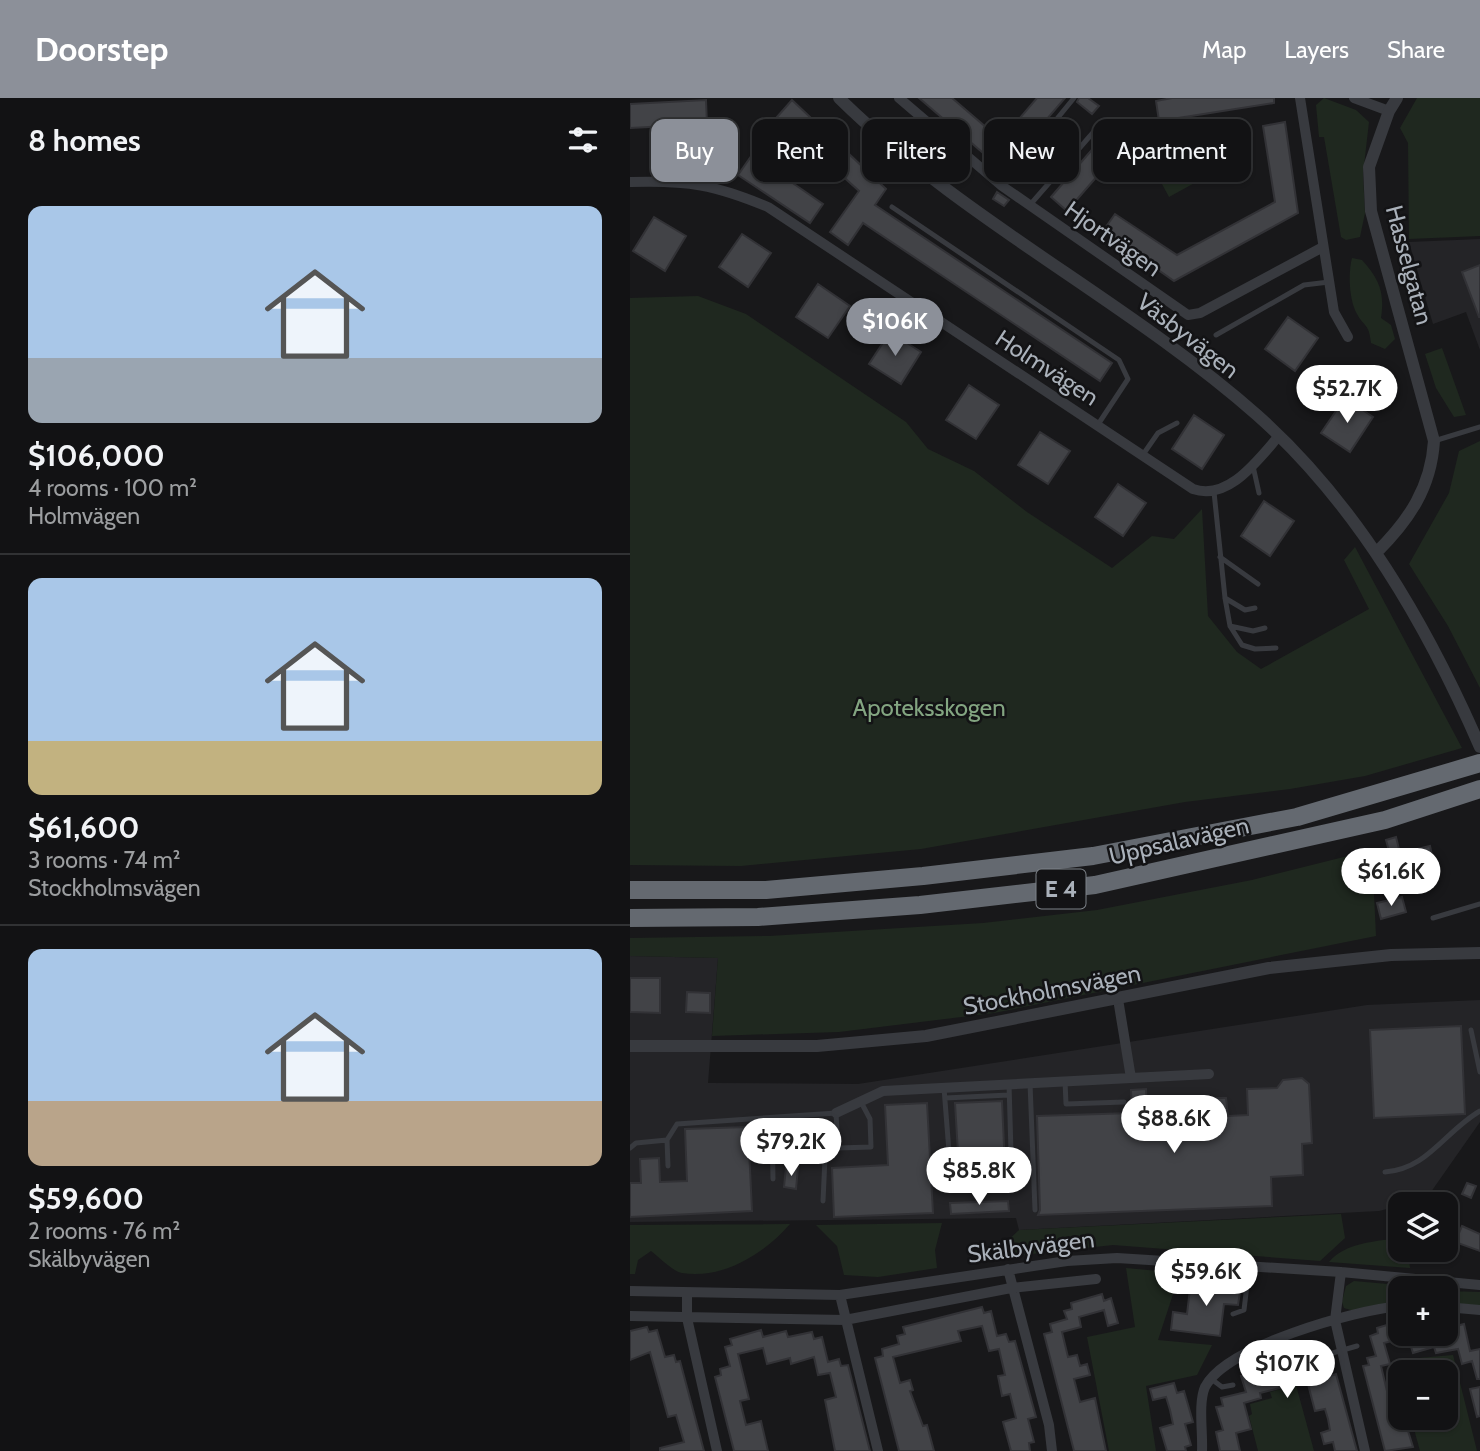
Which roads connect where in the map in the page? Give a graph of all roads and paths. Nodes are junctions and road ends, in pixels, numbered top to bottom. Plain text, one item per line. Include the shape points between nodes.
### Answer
1 (839, 98) edge
2 (1074, 98) edge
3 (1300, 98) edge
4 (1354, 98) edge
5 (1397, 98) edge
6 (900, 99) edge
7 (1389, 111) junction
8 (1093, 133) edge
9 (630, 182) edge
10 (1002, 187) junction
11 (1029, 206) junction
12 (892, 207) dead end
13 (1323, 247) junction
14 (1329, 282) junction
15 (1216, 335) dead end
16 (1348, 337) dead end
17 (1177, 423) dead end
18 (1097, 426) junction
19 (1480, 427) edge
20 (1278, 437) junction
21 (1434, 441) junction
22 (1142, 456) junction
23 (1252, 463) junction
24 (1214, 492) junction
25 (1259, 493) dead end
26 (1376, 553) junction
27 (1220, 557) junction
28 (1258, 584) dead end
29 (1225, 598) junction
30 (1255, 608) dead end
31 (1230, 626) junction
32 (1265, 628) dead end
33 (1276, 648) dead end
34 (1480, 747) edge
35 (1480, 764) edge
36 (1480, 789) edge
37 (630, 890) edge
38 (1480, 904) edge
39 (630, 918) edge
40 (1433, 918) dead end
41 (1480, 953) edge
42 (1118, 999) junction
43 (1471, 1030) dead end
44 (630, 1046) edge
45 (1480, 1072) edge
46 (1209, 1074) dead end
47 (1131, 1077) junction
48 (1065, 1081) junction
49 (1030, 1083) junction
50 (1009, 1089) junction
51 (945, 1093) junction
52 (861, 1101) junction
53 (1124, 1102) dead end
54 (1480, 1111) edge
55 (836, 1113) junction
56 (772, 1118) junction
57 (667, 1140) junction
58 (630, 1148) edge
59 (838, 1148) junction
60 (668, 1166) dead end
61 (1385, 1172) dead end
62 (773, 1179) dead end
63 (823, 1201) dead end
64 (1035, 1210) dead end
65 (1249, 1268) junction
66 (1008, 1269) junction
67 (1341, 1272) junction
68 (1096, 1279) dead end
69 (1480, 1285) edge
70 (1011, 1288) junction
71 (630, 1291) edge
72 (687, 1293) junction
73 (840, 1295) junction
74 (1458, 1308) edge
75 (1388, 1309) edge
76 (1480, 1310) edge
77 (1233, 1314) dead end
78 (630, 1316) edge
79 (687, 1318) junction
80 (845, 1320) junction
81 (1335, 1320) junction
82 (1357, 1346) dead end
83 (1342, 1350) junction
84 (1322, 1356) dead end
85 (1210, 1378) junction
86 (1233, 1385) dead end
87 (717, 1451) edge
88 (878, 1451) edge
89 (1052, 1451) edge
90 (1202, 1451) edge
91 (1365, 1451) edge

1 - 20 street, Väsbyvägen via 882,140 1129,316
2 - 10 lane
3 - 13 street
4 - 7 street
5 - 7 street, Hasselgatan
6 - 10 street, Hjortvägen
7 - 21 street, Hasselgatan via 1369,167 1371,211
8 - 11 lane
9 - 18 street, Holmvägen via 692,183 725,189 768,207
10 - 11 street, Hjortvägen
11 - 13 street, Hjortvägen via 1188,314 1200,313
12 - 18 lane via 1119,360 1128,379
13 - 14 street
14 - 15 lane via 1304,285
14 - 16 street via 1335,312
17 - 22 lane via 1158,433
18 - 22 street, Holmvägen
19 - 21 lane
20 - 23 street
20 - 26 street, Väsbyvägen
21 - 26 street, Hasselgatan via 1424,491 1408,518
22 - 24 street, Holmvägen via 1193,489
23 - 24 street via 1227,488
23 - 25 lane
24 - 27 lane
26 - 34 street, Väsbyvägen via 1433,645
27 - 28 lane
27 - 29 lane
29 - 30 lane via 1245,610
29 - 31 lane
31 - 32 lane via 1253,631
31 - 33 lane via 1242,645
35 - 37 highway, Uppsalavägen / E 4 via 1297,817 1093,856 765,890
36 - 39 highway, Uppsalavägen / E 4 via 1385,820 1095,885 771,916
38 - 40 lane
41 - 42 street, Stockholmsvägen via 1391,955 1269,968
42 - 44 street, Stockholmsvägen via 912,1038 817,1046
42 - 47 street
43 - 45 lane
46 - 47 street
47 - 48 street
48 - 49 street
48 - 53 lane via 1066,1104
49 - 50 street
49 - 64 lane
50 - 51 street
50 - 51 lane via 1012,1186 952,1190
51 - 52 street via 883,1091
52 - 55 street
52 - 59 lane via 870,1119 871,1147
54 - 61 lane via 1445,1136 1419,1163
55 - 56 lane
55 - 59 lane
56 - 57 lane via 677,1124
56 - 62 lane
57 - 58 lane via 636,1143
57 - 60 lane
59 - 63 lane via 825,1157
65 - 66 street, Skälbyvägen via 1117,1258
65 - 67 street, Skälbyvägen
65 - 77 lane via 1244,1310
66 - 70 street
66 - 73 street, Skälbyvägen
67 - 69 street, Skälbyvägen
67 - 81 street
68 - 70 street
70 - 80 street
70 - 89 street
71 - 72 street, Skälbyvägen
72 - 73 street, Skälbyvägen
72 - 79 street
73 - 80 street
74 - 76 street
75 - 81 street
78 - 79 street
79 - 80 street
79 - 87 street
80 - 88 street
81 - 83 street
81 - 85 street via 1267,1343 1225,1364
82 - 83 lane
83 - 84 lane
83 - 91 street
85 - 86 lane via 1222,1387
85 - 90 street via 1203,1390

